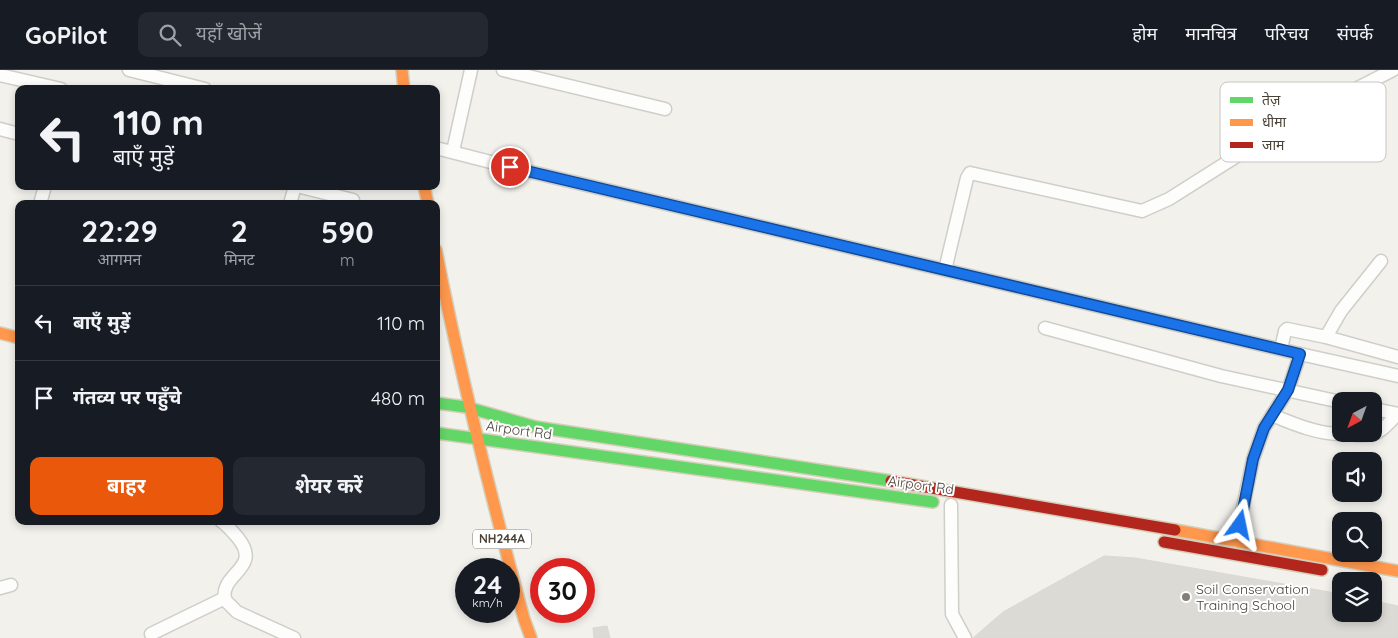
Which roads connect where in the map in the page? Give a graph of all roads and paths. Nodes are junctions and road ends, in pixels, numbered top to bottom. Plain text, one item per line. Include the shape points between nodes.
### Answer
1 (129, 70) edge
2 (402, 70) edge
3 (471, 70) edge
4 (504, 70) edge
5 (1393, 70) edge
6 (0, 75) edge
7 (33, 75) edge
8 (1369, 82) edge
9 (54, 85) edge
10 (189, 85) edge
11 (404, 85) edge
12 (665, 109) dead end
13 (0, 129) edge
14 (15, 133) edge
15 (440, 149) edge
16 (454, 152) junction
17 (1227, 162) edge
18 (312, 190) edge
19 (353, 200) dead end
20 (1381, 261) dead end
21 (945, 270) junction
22 (440, 272) edge
23 (1045, 328) dead end
24 (0, 333) edge
25 (15, 337) edge
26 (1326, 337) junction
27 (1281, 349) junction
28 (1398, 356) edge
29 (1299, 359) junction
30 (1398, 376) edge
31 (1290, 386) junction
32 (1332, 399) edge
33 (440, 403) edge
34 (469, 407) junction
35 (1382, 411) edge
36 (1398, 414) edge
37 (1272, 415) junction
38 (1382, 430) edge
39 (440, 434) edge
40 (1332, 434) edge
41 (476, 439) junction
42 (956, 505) joint
43 (226, 525) edge
44 (1156, 540) dead end
45 (1236, 541) junction
46 (1398, 571) edge
47 (1330, 572) dead end
48 (225, 598) junction
49 (151, 634) dead end
50 (294, 638) edge
51 (531, 638) edge
52 (965, 638) edge

1 - 10 street
2 - 11 main road
3 - 16 street
4 - 12 street
5 - 8 street
6 - 7 street
7 - 9 street
13 - 14 street
15 - 16 street
16 - 21 street
17 - 21 street via 1169,199 1142,211 970,173
18 - 19 street
20 - 26 street via 1341,311
21 - 27 street
22 - 34 main road, NH244A
23 - 31 street via 1221,376
24 - 25 main road
26 - 27 street via 1287,329
26 - 28 street
27 - 29 street
29 - 30 street
29 - 31 street
31 - 32 street
31 - 37 street
33 - 34 main road
34 - 41 main road, NH244A
34 - 45 main road via 533,426 816,468
35 - 36 street
36 - 38 street
37 - 40 street
37 - 45 street via 1253,459
39 - 41 main road, Airport Rd
41 - 42 main road, Airport Rd
41 - 51 main road, NH244A
42 - 52 street via 952,614
43 - 48 street via 247,554 225,590
44 - 47 main road
45 - 46 main road
48 - 49 street
48 - 50 street via 237,612

